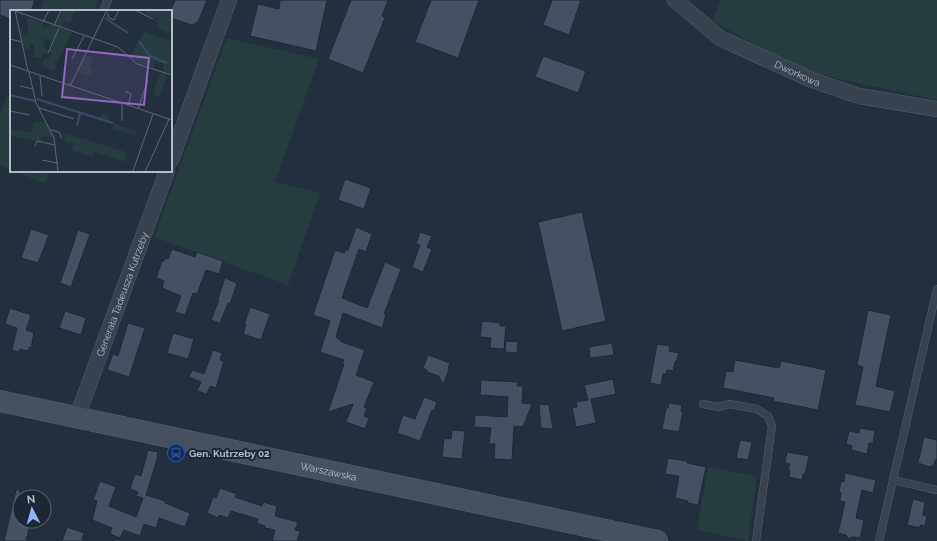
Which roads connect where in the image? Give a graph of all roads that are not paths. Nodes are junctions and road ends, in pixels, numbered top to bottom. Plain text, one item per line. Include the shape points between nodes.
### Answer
1 (108, 0) edge
2 (229, 0) edge
3 (675, 0) edge
4 (104, 10) edge
5 (937, 109) edge
6 (172, 157) edge
7 (167, 172) edge
8 (937, 289) edge
9 (0, 401) edge
10 (703, 404) dead end
11 (78, 417) junction
12 (893, 480) junction
13 (937, 490) edge
14 (657, 541) edge
15 (756, 541) edge
16 (878, 541) edge

1 - 4 lane
2 - 6 street
3 - 5 street, Dworkowa via 720,38 812,80 859,96
7 - 11 street, Generała Tadeusza Kutrzeby
8 - 12 lane
9 - 11 main road, Warszawska
10 - 15 lane via 718,407 730,404 757,409 768,416 772,426
11 - 14 main road, Warszawska
12 - 13 lane
12 - 16 lane

